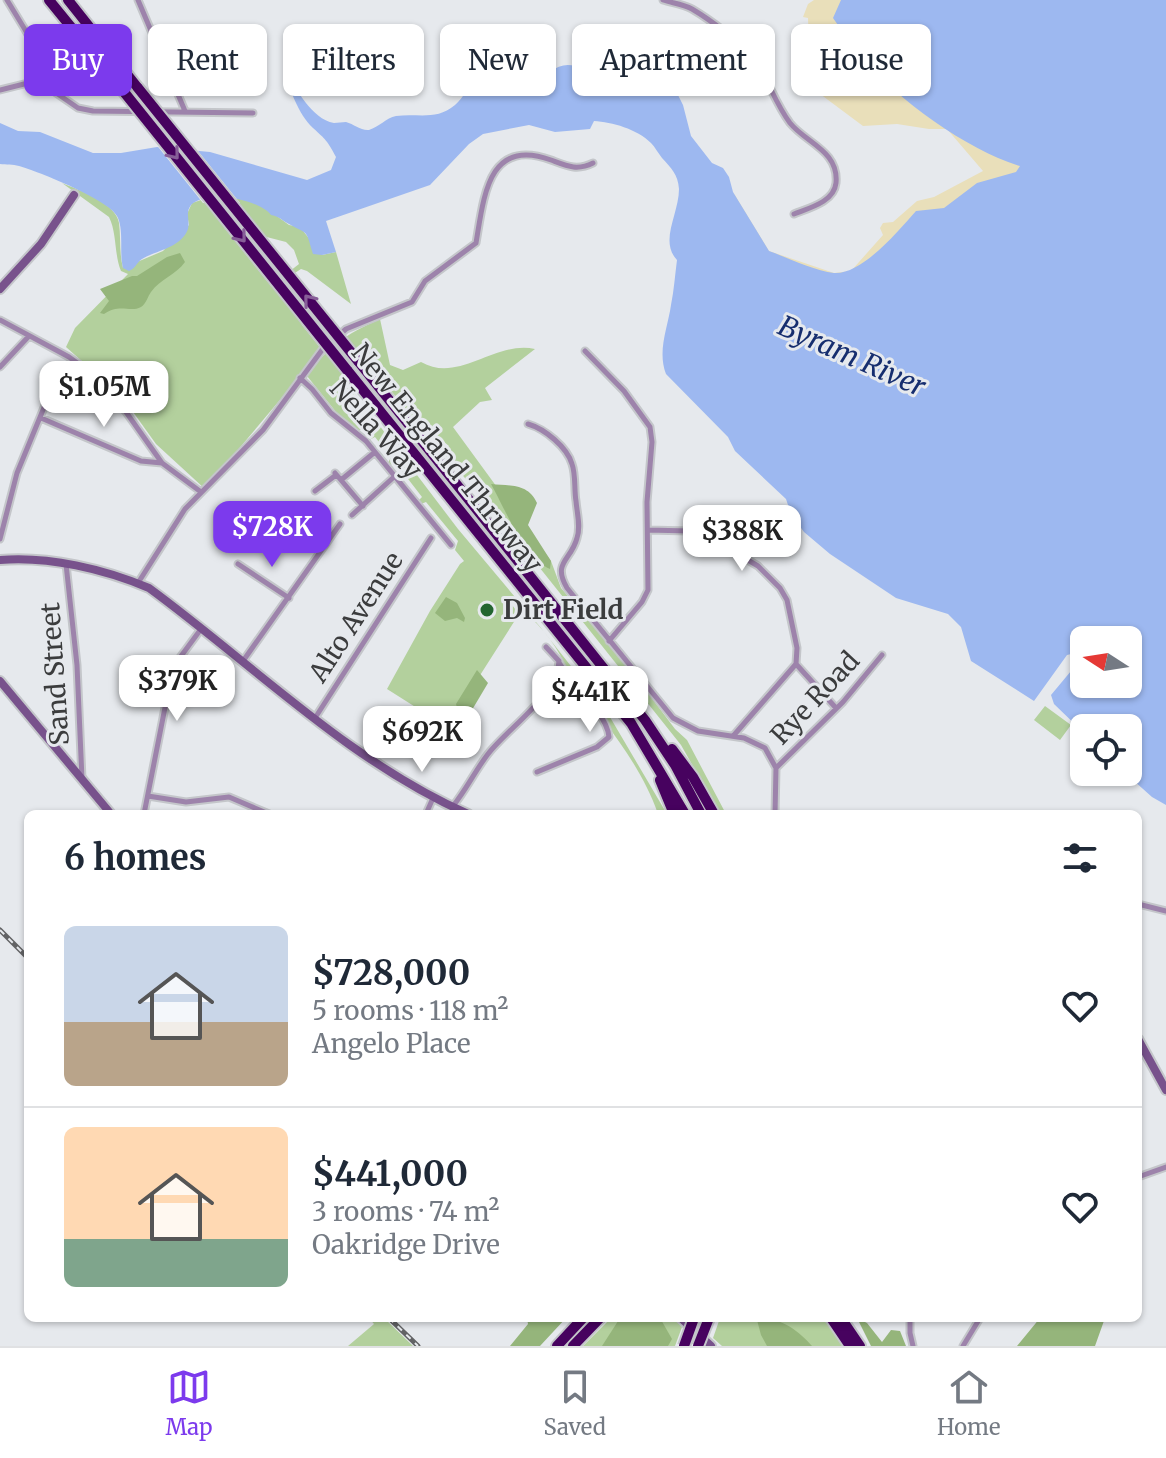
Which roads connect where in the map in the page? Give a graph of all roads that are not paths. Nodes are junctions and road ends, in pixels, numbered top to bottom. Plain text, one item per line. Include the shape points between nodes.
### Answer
1 (49, 0) edge
2 (68, 0) edge
3 (138, 0) edge
4 (663, 0) edge
5 (10, 1) edge
6 (24, 26) edge
7 (24, 84) edge
8 (0, 90) edge
9 (63, 96) edge
10 (67, 96) edge
11 (68, 99) junction
12 (185, 111) junction
13 (253, 113) dead end
14 (593, 163) dead end
15 (74, 195) dead end
16 (794, 214) dead end
17 (0, 289) edge
18 (0, 320) edge
19 (29, 336) junction
20 (585, 351) dead end
21 (0, 367) edge
22 (300, 378) junction
23 (50, 393) dead end
24 (41, 418) junction
25 (528, 424) dead end
26 (375, 452) junction
27 (162, 463) junction
28 (337, 476) junction
29 (395, 476) junction
30 (315, 491) dead end
31 (201, 492) junction
32 (363, 506) junction
33 (352, 515) dead end
34 (340, 524) dead end
35 (648, 530) junction
36 (431, 538) dead end
37 (0, 539) edge
38 (451, 545) dead end
39 (0, 560) edge
40 (66, 564) junction
41 (238, 564) dead end
42 (138, 583) junction
43 (289, 598) junction
44 (201, 629) junction
45 (609, 641) junction
46 (546, 647) dead end
47 (882, 655) dead end
48 (559, 661) junction
49 (243, 662) junction
50 (796, 664) junction
51 (0, 681) edge
52 (577, 690) junction
53 (546, 693) junction
54 (836, 708) junction
55 (314, 718) junction
56 (645, 720) junction
57 (733, 736) junction
58 (644, 741) junction
59 (776, 768) junction
60 (537, 772) dead end
61 (82, 782) junction
62 (148, 796) junction
63 (433, 798) junction
64 (452, 807) junction
65 (107, 810) edge
66 (145, 810) edge
67 (260, 810) edge
68 (428, 810) edge
69 (459, 810) edge
70 (672, 810) edge
71 (683, 810) edge
72 (699, 810) edge
73 (712, 810) edge
74 (775, 810) edge
75 (1142, 905) edge
76 (1166, 911) edge
77 (1142, 1046) edge
78 (1166, 1090) edge
79 (1166, 1167) edge
80 (1142, 1176) edge
81 (579, 1322) edge
82 (596, 1322) edge
83 (685, 1322) edge
84 (693, 1322) edge
85 (707, 1322) edge
86 (834, 1322) edge
87 (844, 1322) edge
88 (910, 1322) edge
89 (978, 1322) edge
90 (557, 1346) edge
91 (573, 1346) edge
92 (684, 1346) edge
93 (698, 1346) edge
94 (711, 1346) edge
95 (850, 1346) edge
96 (860, 1346) edge
97 (913, 1346) edge
98 (963, 1346) edge

1 -> 58 highway, New England Thruway, bridge
56 -> 2 highway, New England Thruway, bridge
3 - 12 street
4 - 16 street via 694,10 745,49 790,123 833,164 832,194
5 - 6 street
7 - 8 street
9 - 11 street
10 - 11 street
11 - 12 street via 93,111
12 - 13 street
14 - 22 street via 578,169 522,153 497,167 476,243 425,281 412,302 346,329
15 - 17 street via 41,244
18 - 19 street
19 - 21 street
19 - 27 street via 91,373
20 - 35 street via 650,427
22 - 26 street, Nella Way
22 - 31 street via 263,430
23 - 24 street
24 - 27 street via 141,461
24 - 37 street via 17,473
25 - 45 street via 544,431 572,463 578,537 560,573
26 - 28 street
26 - 29 street, Nella Way
27 - 31 street
28 - 30 street
28 - 32 street
29 - 32 street
29 - 38 street, Nella Way
31 - 42 street
32 - 33 street
34 - 43 street
35 - 45 street via 645,597
35 - 50 street via 703,535 765,573 787,600
36 - 55 street, Alto Avenue
39 - 40 street
40 - 42 street
40 - 61 street, Sand Street
41 - 43 street
42 - 44 street
43 - 49 street
44 - 49 street
44 - 62 street via 173,667
45 - 57 street via 673,718 698,731
46 - 48 street
47 - 54 street, Rye Road
48 - 52 street
48 - 53 street
49 - 55 street
50 - 54 street
50 - 57 street
51 - 61 street
52 - 53 street
52 - 60 street via 609,737
53 - 64 street via 491,750
54 - 59 street, Rye Road
55 - 63 street
56 - 72 highway, New England Thruway
56 - 73 highway via 682,761
57 - 59 street via 758,744
58 - 70 highway
58 - 71 highway, New England Thruway
59 - 74 street
61 - 65 street
62 - 66 street
62 - 67 street via 186,802 229,797
63 - 64 street
63 - 68 street
64 - 69 street
75 - 76 street
77 - 78 street
79 - 80 street
81 - 90 highway
82 - 91 highway
83 - 94 street
84 - 92 highway, bridge
85 - 93 highway, bridge
86 - 95 highway
87 - 96 highway
88 - 97 street
89 - 98 street

